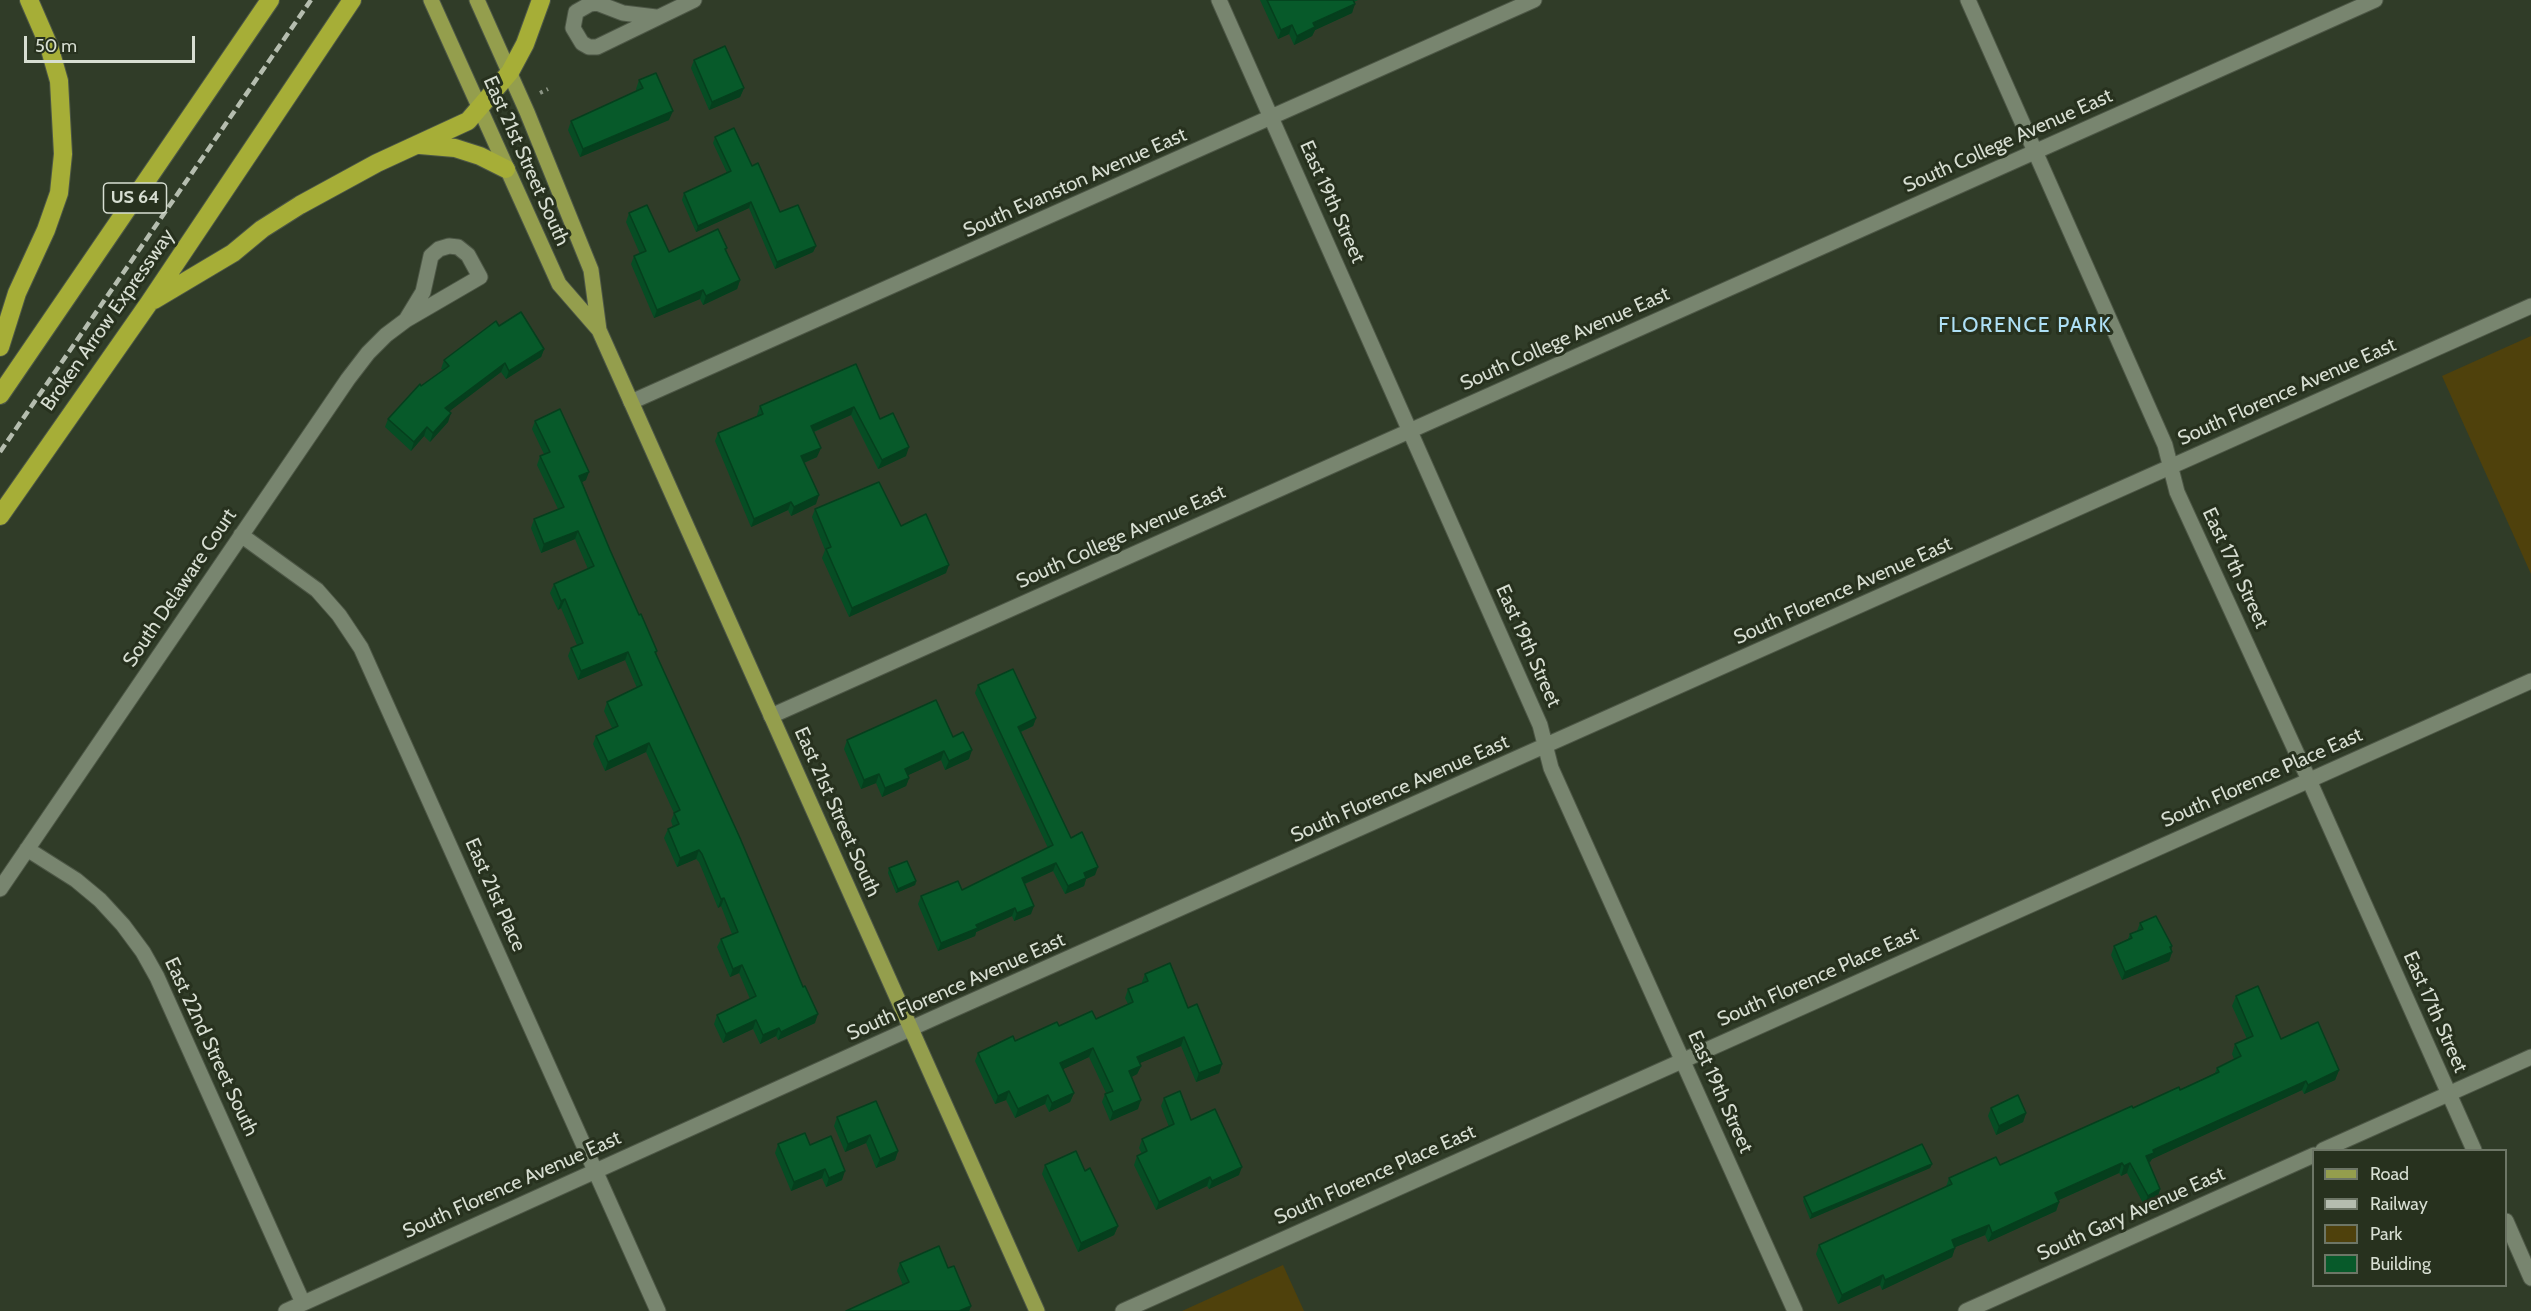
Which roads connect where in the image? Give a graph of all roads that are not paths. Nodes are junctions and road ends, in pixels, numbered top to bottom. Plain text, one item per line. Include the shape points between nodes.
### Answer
1 (29, 0) edge
2 (270, 0) edge
3 (431, 0) edge
4 (477, 0) edge
5 (541, 0) edge
6 (694, 0) edge
7 (1219, 0) edge
8 (1534, 0) edge
9 (1968, 0) edge
10 (2375, 0) edge
11 (348, 7) edge
12 (656, 17) junction
13 (510, 72) junction
14 (480, 109) junction
15 (1272, 118) junction
16 (418, 145) junction
17 (2035, 152) junction
18 (506, 169) junction
19 (149, 303) junction
20 (2531, 306) edge
21 (406, 320) junction
22 (599, 330) junction
23 (0, 347) edge
24 (0, 395) edge
25 (631, 402) junction
26 (1410, 431) junction
27 (2170, 468) junction
28 (0, 516) edge
29 (241, 535) junction
30 (2531, 681) edge
31 (771, 716) junction
32 (1545, 747) junction
33 (2309, 780) junction
34 (27, 849) junction
35 (0, 889) edge
36 (910, 1030) junction
37 (2531, 1057) edge
38 (1682, 1060) junction
39 (2448, 1094) junction
40 (2325, 1149) edge
41 (2474, 1149) edge
42 (2312, 1155) edge
43 (595, 1171) junction
44 (2507, 1225) edge
45 (2531, 1278) edge
46 (303, 1303) junction
47 (286, 1311) edge
48 (658, 1311) edge
49 (1037, 1311) edge
50 (1123, 1311) edge
51 (1795, 1311) edge
52 (1966, 1311) edge

1 - 23 highway via 59,81 63,154 59,193 17,293
2 - 24 highway, US 64
3 - 14 main road, East 21st Street South
4 - 13 main road, East 21st Street South
5 - 13 highway
6 - 12 street
7 - 15 street, East 19th Street
8 - 15 street, South Evanston Avenue East
9 - 17 street, East 17th Street
10 - 17 street, South College Avenue East
11 - 19 highway, Broken Arrow Expressway
12 - 12 street via 623,13 597,3 576,12 573,28 582,43 597,47
13 - 14 highway
13 - 22 main road, East 21st Street South via 591,270
14 - 16 highway via 468,121
14 - 18 main road, East 21st Street South
15 - 25 street, South Evanston Avenue East
15 - 26 street, East 19th Street
16 - 18 highway via 455,148
16 - 19 highway via 300,205 233,253
17 - 26 street, South College Avenue East
17 - 27 street, East 17th Street via 2165,445
18 - 22 main road, East 21st Street South via 559,284
19 - 28 highway, Broken Arrow Expressway
20 - 27 street, South Florence Avenue East
21 - 21 street, South Delaware Court via 480,277 468,255 449,246 431,256 423,292
21 - 29 street, South Delaware Court via 368,353 348,379
22 - 25 main road, East 21st Street South
25 - 31 main road, East 21st Street South
26 - 31 street, South College Avenue East
26 - 32 street, East 19th Street via 1540,725
27 - 32 street, South Florence Avenue East
27 - 33 street, East 17th Street via 2177,492
29 - 34 street, South Delaware Court
29 - 43 street, East 21st Place via 317,590 361,648
30 - 33 street, South Florence Place East
31 - 36 main road, East 21st Street South
32 - 36 street, South Florence Avenue East
32 - 38 street, East 19th Street
33 - 38 street, South Florence Place East
33 - 39 street, East 17th Street
34 - 35 street, South Delaware Court
34 - 46 street, East 22nd Street South via 100,900 143,952 158,977
36 - 43 street, South Florence Avenue East
36 - 49 main road, East 21st Street South
37 - 39 street
38 - 50 street, South Florence Place East
38 - 51 street, East 19th Street
39 - 40 street
39 - 41 street, East 17th Street
42 - 52 street, South Gary Avenue East
43 - 46 street, South Florence Avenue East
43 - 48 street, East 21st Place
44 - 45 street
46 - 47 street, South Florence Avenue East

